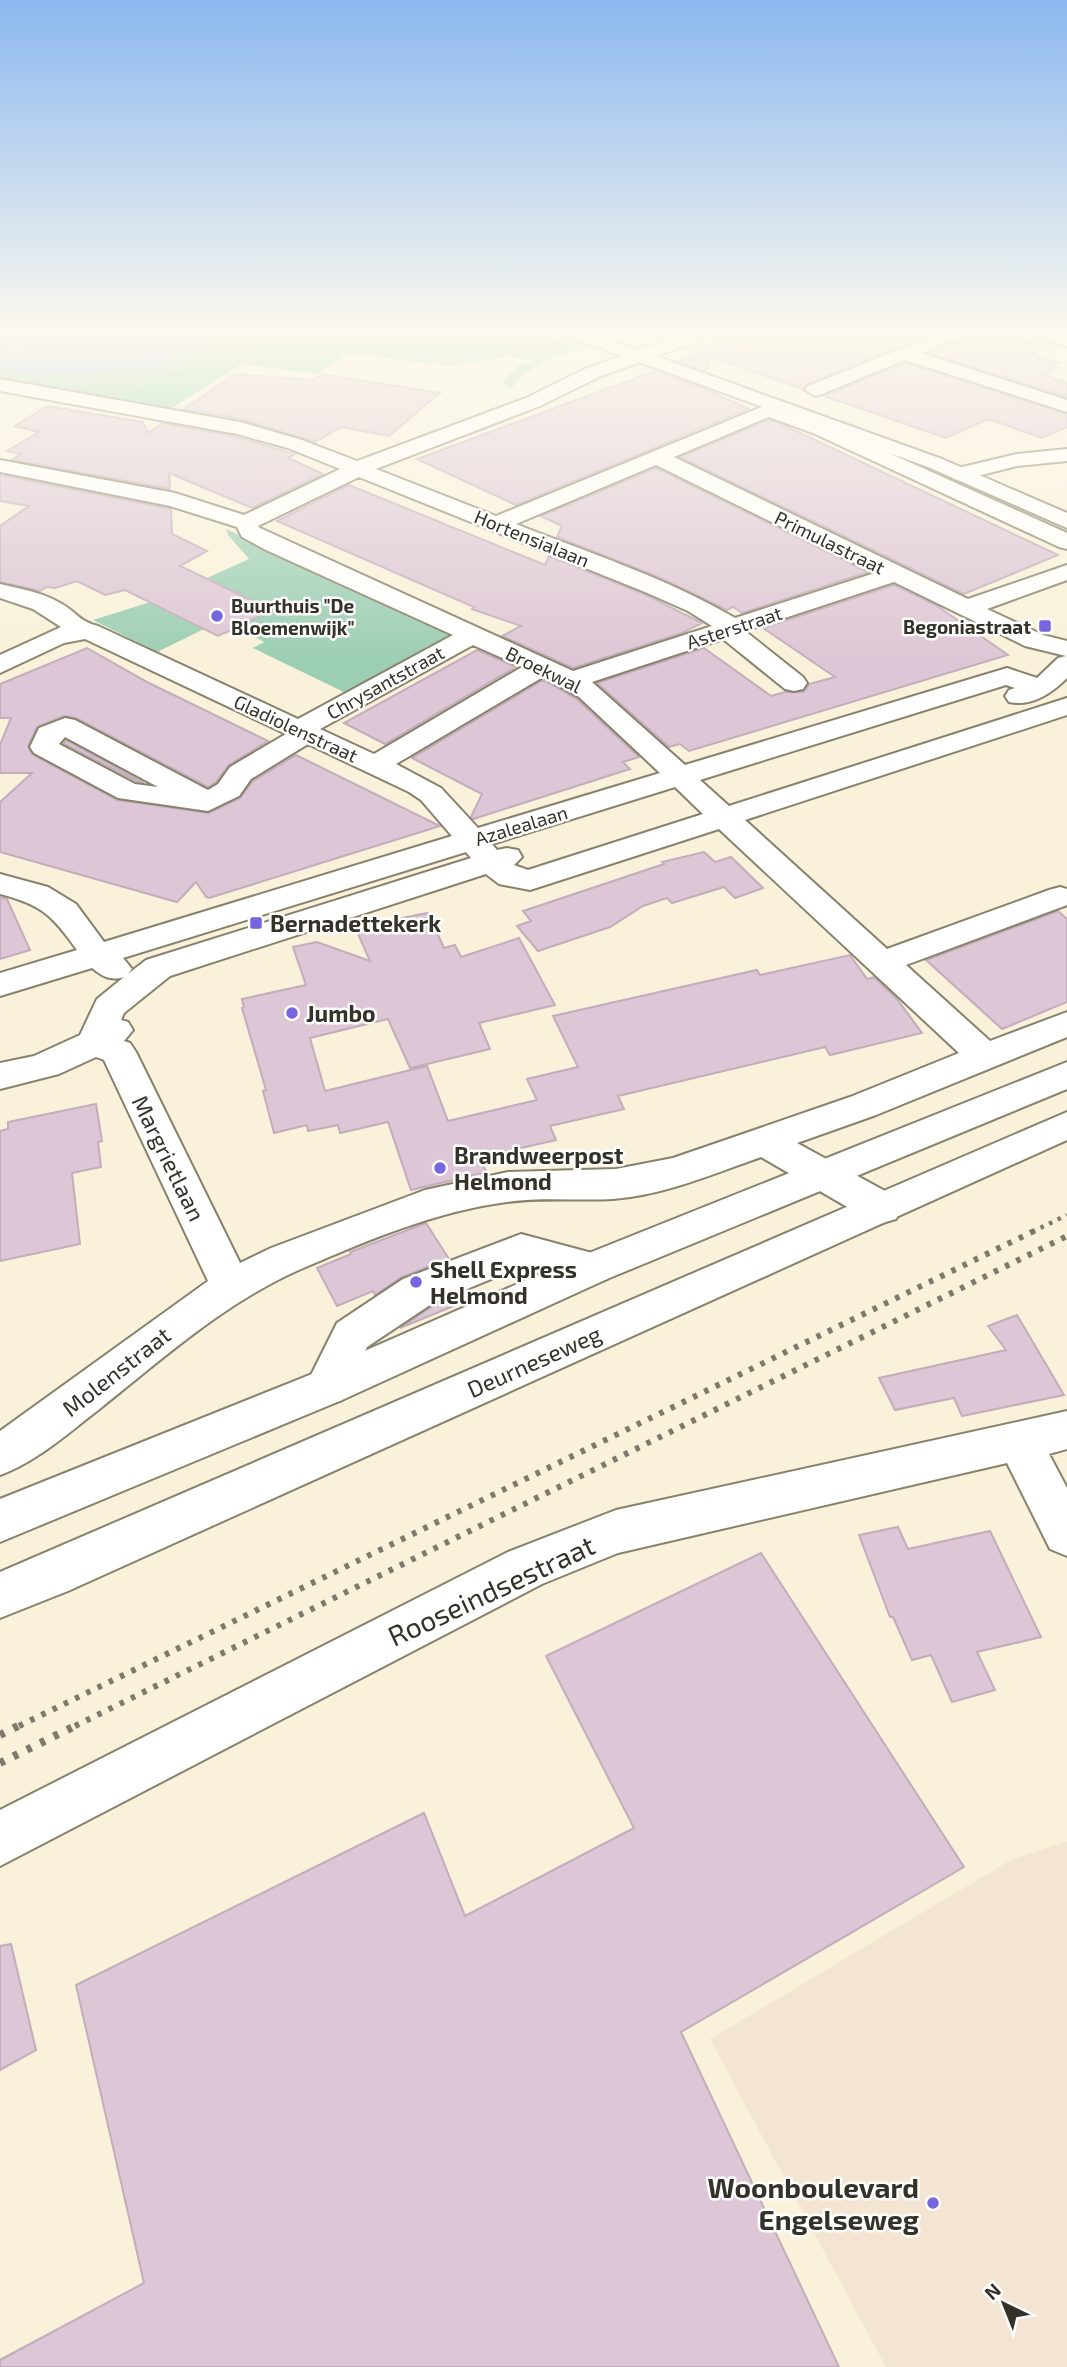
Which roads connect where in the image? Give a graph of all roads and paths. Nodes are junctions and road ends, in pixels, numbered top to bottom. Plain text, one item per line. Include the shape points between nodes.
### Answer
1 (296, 444) edge
2 (418, 444) edge
3 (688, 444) edge
4 (855, 444) edge
5 (898, 444) edge
6 (1067, 455) edge
7 (657, 457) junction
8 (0, 466) edge
9 (358, 470) junction
10 (971, 471) junction
11 (1067, 504) edge
12 (1067, 521) edge
13 (246, 523) junction
14 (496, 524) junction
15 (1067, 542) edge
16 (1067, 572) edge
17 (895, 574) junction
18 (0, 591) edge
19 (966, 608) junction
20 (729, 628) junction
21 (76, 630) junction
22 (472, 635) junction
23 (1067, 649) edge
24 (1067, 664) edge
25 (0, 665) edge
26 (543, 666) junction
27 (572, 680) junction
28 (794, 683) dead end
29 (1041, 689) junction
30 (1067, 706) edge
31 (302, 732) junction
32 (375, 765) junction
33 (680, 777) junction
34 (702, 797) junction
35 (208, 802) junction
36 (726, 816) junction
37 (481, 851) junction
38 (0, 884) edge
39 (1060, 897) dead end
40 (97, 955) junction
41 (883, 962) junction
42 (0, 985) edge
43 (137, 985) junction
44 (1067, 1024) edge
45 (94, 1043) junction
46 (985, 1057) junction
47 (1067, 1074) edge
48 (0, 1076) edge
49 (1067, 1125) edge
50 (764, 1140) junction
51 (808, 1169) junction
52 (882, 1208) junction
53 (231, 1287) junction
54 (1067, 1430) edge
55 (1019, 1441) junction
56 (0, 1455) edge
57 (0, 1521) edge
58 (1067, 1534) edge
59 (0, 1595) edge
60 (0, 1839) edge

1 - 9 street, Hortensialaan
2 - 9 street
3 - 7 street
4 - 15 street
5 - 10 street
6 - 10 street
7 - 14 street
7 - 17 street, Primulastraat
8 - 13 street, Broekwal via 176,500
9 - 13 street
9 - 14 street, Hortensialaan
10 - 11 street
10 - 12 street
13 - 22 street, Broekwal via 250,531 274,545
14 - 20 street, Hortensialaan via 697,606
16 - 19 street
17 - 19 street, Primulastraat
17 - 20 street, Asterstraat
18 - 21 street via 44,602
19 - 23 street, Primulastraat via 1034,641
20 - 27 street, Asterstraat
20 - 28 street, Hortensialaan
21 - 25 street
21 - 31 street, Gladiolenstraat via 89,631
22 - 26 street, Broekwal
22 - 31 street, Chrysantstraat
24 - 29 street, Azalealaan
26 - 27 street, Broekwal
26 - 32 street
27 - 33 street, Broekwal
29 - 33 street, Azalealaan via 1007,676
29 - 34 street, Azalealaan
30 - 36 street, Azalealaan
31 - 32 street, Gladiolenstraat
31 - 35 street, Chrysantstraat via 240,773 229,790
32 - 37 street, Gladiolenstraat via 431,794
33 - 34 street, Broekwal
33 - 37 street, Azalealaan
34 - 36 street, Broekwal
34 - 37 street, Azalealaan
35 - 35 street via 65,726 49,734 44,747 128,792
36 - 37 street, Azalealaan via 530,880 510,877
36 - 41 street, Broekwal
37 - 40 street, Azalealaan
37 - 43 street, Azalealaan via 158,968
38 - 40 street via 37,894 65,911
39 - 41 street
40 - 42 street, Azalealaan
40 - 43 street
41 - 46 street, Broekwal
43 - 45 street via 119,1028
44 - 46 street
45 - 48 street via 35,1071
45 - 53 street, Margrietlaan via 118,1052
46 - 50 street
47 - 51 street
49 - 52 street, Deurneseweg
50 - 51 street
50 - 53 street via 676,1171 616,1184 508,1187 425,1205 285,1259
51 - 52 street
51 - 57 street via 327,1387
52 - 59 street, Deurneseweg
53 - 56 street, Molenstraat
54 - 55 street, Rooseindsestraat
55 - 58 street
55 - 60 street, Rooseindsestraat via 603,1537 525,1568

